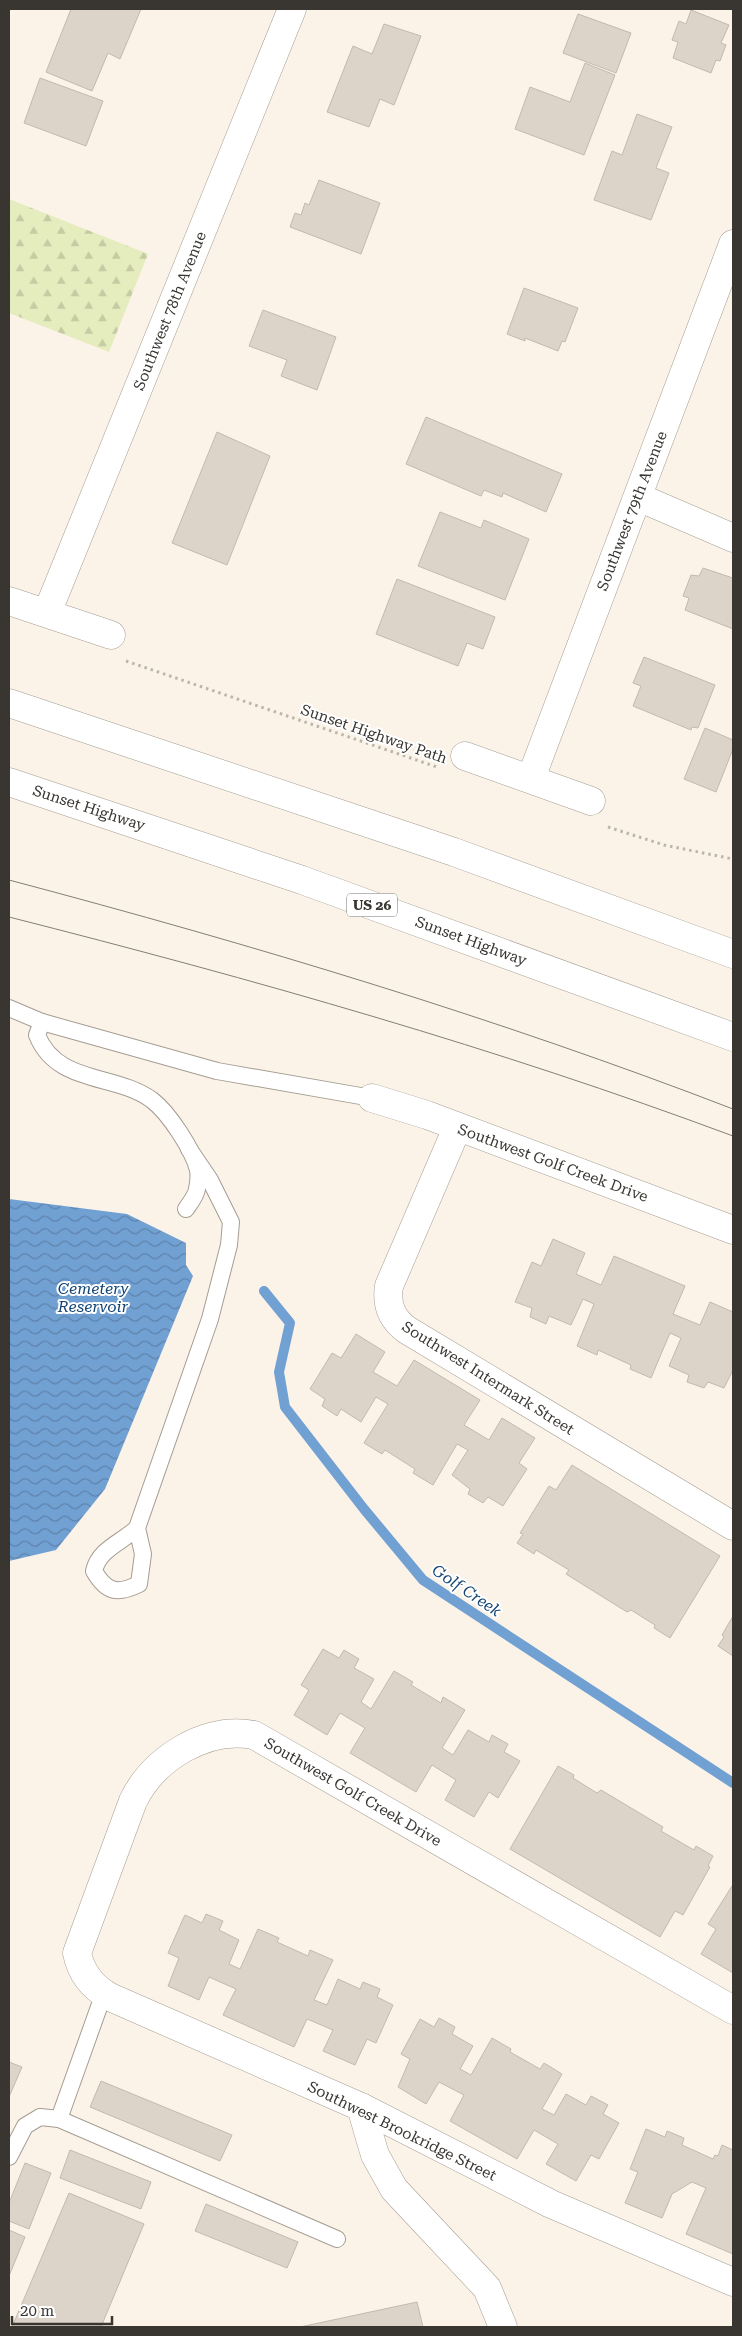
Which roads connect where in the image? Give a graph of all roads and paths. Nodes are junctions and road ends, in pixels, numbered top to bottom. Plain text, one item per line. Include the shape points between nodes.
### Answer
1 (292, 9) edge
2 (733, 244) edge
3 (638, 497) junction
4 (733, 538) edge
5 (9, 601) edge
6 (47, 613) junction
7 (111, 635) dead end
8 (123, 660) dead end
9 (9, 703) edge
10 (455, 763) joint
11 (531, 778) junction
12 (9, 782) edge
13 (591, 801) dead end
14 (605, 826) dead end
15 (733, 859) edge
16 (733, 954) edge
17 (9, 1008) edge
18 (42, 1022) junction
19 (733, 1037) edge
20 (372, 1098) joint
21 (457, 1128) junction
22 (189, 1149) junction
23 (186, 1209) dead end
24 (733, 1230) edge
25 (733, 1526) edge
26 (136, 1528) dead end
27 (81, 1966) joint
28 (104, 1993) junction
29 (733, 2010) edge
30 (361, 2107) junction
31 (59, 2119) junction
32 (9, 2158) edge
33 (337, 2240) dead end
34 (733, 2282) edge
35 (503, 2327) edge

1 - 6 main road, Southwest 78th Avenue
2 - 3 main road, Southwest 79th Avenue
3 - 4 main road
3 - 11 main road, Southwest 79th Avenue
5 - 6 main road
6 - 7 main road
8 - 10 path, Sunset Highway Path
9 - 16 main road via 445,849
10 - 11 main road
11 - 13 main road
12 - 19 main road, Sunset Highway / US 26 via 302,880
14 - 15 path via 664,845
17 - 18 lane
18 - 20 lane via 217,1071
18 - 22 lane via 37,1035 43,1050 53,1060 152,1100
20 - 21 main road, Southwest Golf Creek Drive
21 - 24 main road, Southwest Golf Creek Drive
21 - 25 main road, Southwest Intermark Street via 390,1286 389,1304 396,1321 415,1336
22 - 23 lane via 198,1171 197,1192
22 - 26 lane via 210,1180 231,1222 230,1245 210,1319
27 - 28 main road, Southwest Brookridge Street via 88,1979
27 - 29 main road, Southwest Golf Creek Drive via 78,1946 142,1784 161,1764 195,1743 211,1736 237,1732 254,1735
28 - 30 main road, Southwest Brookridge Street via 136,2010
28 - 31 lane
30 - 34 main road, Southwest Brookridge Street via 550,2204
30 - 35 main road via 375,2155 394,2189 486,2288
31 - 32 lane via 40,2117 25,2126
31 - 33 lane

